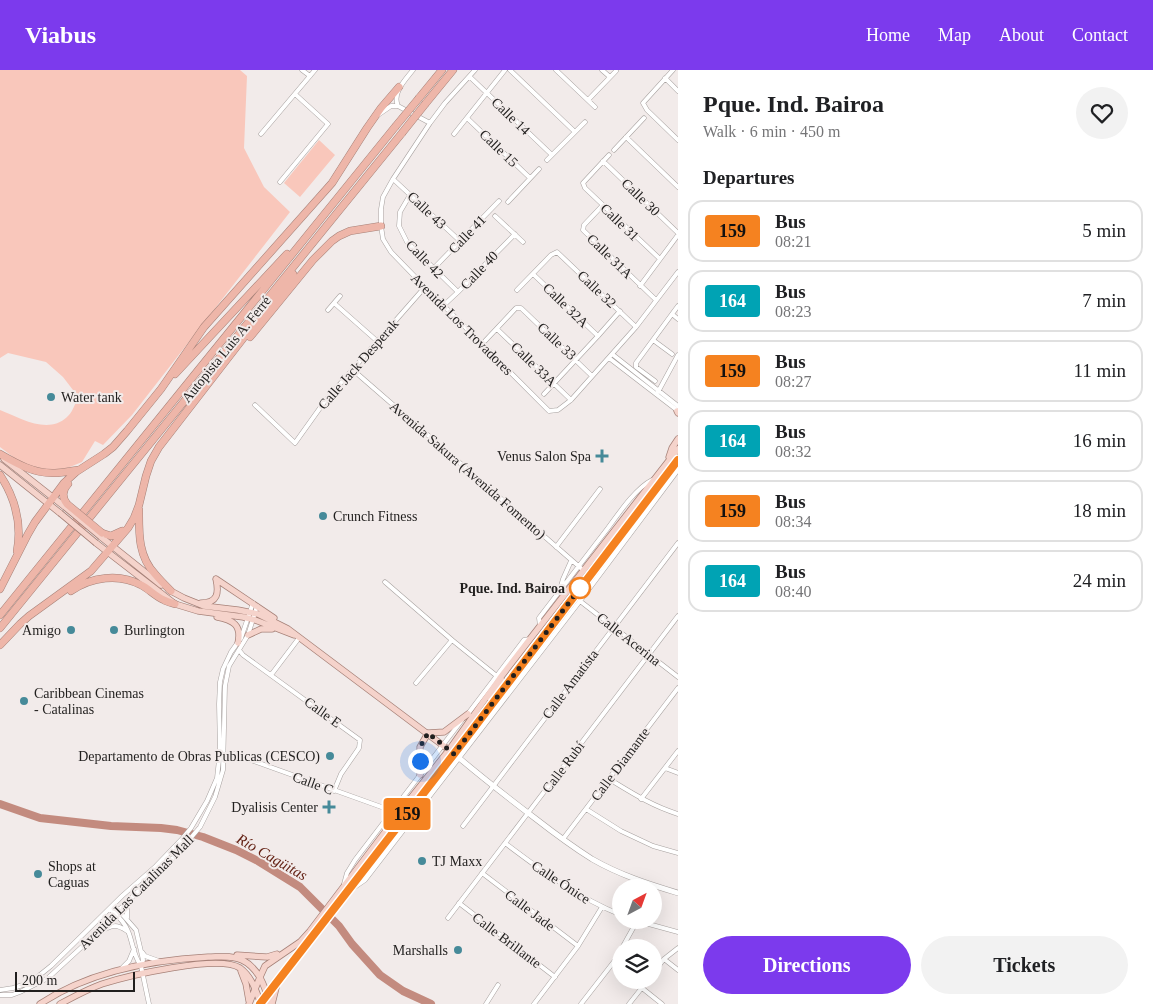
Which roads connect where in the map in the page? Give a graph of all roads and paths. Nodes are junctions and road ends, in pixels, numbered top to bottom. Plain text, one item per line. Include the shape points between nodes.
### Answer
1 (302, 70) edge
2 (315, 70) edge
3 (413, 70) edge
4 (442, 70) edge
5 (452, 70) edge
6 (475, 70) edge
7 (505, 70) edge
8 (510, 70) edge
9 (556, 70) edge
10 (602, 70) edge
11 (673, 70) edge
12 (616, 71) edge
13 (310, 76) junction
14 (470, 77) junction
15 (610, 77) junction
16 (665, 78) junction
17 (399, 87) junction
18 (678, 91) edge
19 (487, 92) junction
20 (295, 94) junction
21 (588, 100) junction
22 (398, 106) junction
23 (595, 107) dead end
24 (375, 118) junction
25 (467, 118) junction
26 (644, 118) dead end
27 (263, 122) dead end
28 (584, 122) dead end
29 (430, 123) junction
30 (268, 126) junction
31 (575, 132) junction
32 (261, 134) dead end
33 (454, 134) dead end
34 (626, 137) junction
35 (678, 140) edge
36 (614, 150) dead end
37 (552, 155) junction
38 (609, 155) dead end
39 (547, 160) dead end
40 (603, 160) junction
41 (539, 169) dead end
42 (530, 178) junction
43 (393, 179) junction
44 (280, 182) dead end
45 (678, 187) edge
46 (410, 195) junction
47 (499, 201) dead end
48 (508, 202) dead end
49 (603, 205) junction
50 (495, 216) dead end
51 (381, 226) junction
52 (515, 234) junction
53 (678, 234) edge
54 (315, 240) junction
55 (460, 241) junction
56 (523, 242) dead end
57 (298, 246) junction
58 (660, 260) junction
59 (434, 268) junction
60 (678, 272) edge
61 (533, 274) junction
62 (640, 286) junction
63 (424, 287) junction
64 (517, 290) dead end
65 (458, 292) junction
66 (340, 296) dead end
67 (656, 300) junction
68 (334, 303) junction
69 (443, 306) junction
70 (678, 306) edge
71 (328, 310) dead end
72 (620, 312) junction
73 (672, 314) junction
74 (678, 318) edge
75 (636, 327) junction
76 (497, 329) junction
77 (598, 336) junction
78 (653, 340) junction
79 (377, 341) junction
80 (485, 341) dead end
81 (672, 354) dead end
82 (678, 355) edge
83 (610, 356) junction
84 (576, 360) junction
85 (353, 370) junction
86 (592, 376) junction
87 (655, 381) dead end
88 (554, 383) junction
89 (161, 389) junction
90 (657, 392) junction
91 (544, 394) dead end
92 (571, 400) junction
93 (255, 405) dead end
94 (188, 410) junction
95 (678, 410) edge
96 (678, 439) edge
97 (678, 449) edge
98 (0, 455) edge
99 (678, 460) edge
100 (667, 462) junction
101 (0, 466) edge
102 (81, 469) junction
103 (677, 472) edge
104 (0, 475) edge
105 (662, 481) junction
106 (600, 489) dead end
107 (53, 498) junction
108 (48, 504) junction
109 (139, 505) junction
110 (66, 506) junction
111 (126, 530) junction
112 (101, 535) junction
113 (678, 544) edge
114 (556, 547) junction
115 (110, 549) junction
116 (609, 550) junction
117 (15, 558) junction
118 (571, 560) junction
119 (580, 568) junction
120 (385, 582) dead end
121 (0, 589) edge
122 (561, 589) junction
123 (171, 591) junction
124 (580, 601) junction
125 (197, 603) junction
126 (175, 604) junction
127 (567, 604) junction
128 (255, 605) junction
129 (198, 611) junction
130 (0, 615) edge
131 (251, 616) junction
132 (678, 616) edge
133 (540, 626) junction
134 (614, 627) junction
135 (0, 628) edge
136 (284, 629) junction
137 (12, 633) junction
138 (248, 636) junction
139 (298, 636) junction
140 (452, 640) junction
141 (238, 643) junction
142 (0, 645) edge
143 (239, 650) junction
144 (649, 654) junction
145 (271, 675) junction
146 (678, 676) edge
147 (498, 677) junction
148 (416, 684) dead end
149 (678, 688) edge
150 (485, 712) junction
151 (468, 714) junction
152 (428, 733) junction
153 (444, 745) junction
154 (678, 751) edge
155 (234, 754) dead end
156 (454, 754) junction
157 (665, 768) junction
158 (678, 773) edge
159 (420, 775) junction
160 (609, 779) junction
161 (493, 786) junction
162 (334, 791) junction
163 (641, 799) junction
164 (586, 809) junction
165 (392, 812) junction
166 (528, 813) junction
167 (678, 814) edge
168 (463, 826) dead end
169 (563, 839) junction
170 (505, 843) junction
171 (678, 854) edge
172 (365, 859) junction
173 (355, 860) junction
174 (482, 873) junction
175 (678, 893) edge
176 (337, 898) junction
177 (127, 902) junction
178 (459, 903) junction
179 (114, 905) junction
180 (602, 907) junction
181 (110, 909) junction
182 (612, 911) edge
183 (118, 912) junction
184 (127, 918) junction
185 (448, 918) dead end
186 (662, 927) edge
187 (313, 932) junction
188 (678, 932) edge
189 (97, 933) junction
190 (129, 933) junction
191 (578, 946) junction
192 (140, 948) junction
193 (678, 948) edge
194 (134, 949) junction
195 (289, 950) junction
196 (228, 956) junction
197 (664, 959) junction
198 (161, 962) junction
199 (662, 962) edge
200 (612, 963) edge
201 (141, 966) junction
202 (239, 967) junction
203 (122, 969) junction
204 (678, 970) edge
205 (142, 973) junction
206 (260, 976) junction
207 (555, 977) junction
208 (280, 980) junction
209 (498, 986) dead end
210 (255, 988) junction
211 (641, 989) edge
212 (643, 989) edge
213 (0, 990) edge
214 (267, 995) junction
215 (0, 996) edge
216 (249, 1003) edge
217 (40, 1004) edge
218 (60, 1004) edge
219 (148, 1004) edge
220 (261, 1004) edge
221 (271, 1004) edge
222 (486, 1004) edge
223 (534, 1004) edge
224 (581, 1004) edge
225 (630, 1004) edge
226 (662, 1004) edge

1 - 13 street
2 - 13 street
3 - 17 street
4 - 57 highway, Autopista Luis A. Ferré, bridge
5 - 54 highway, Autopista Luis A. Ferré, bridge
6 - 14 street, Avenida Los Trovadores
7 - 19 street
8 - 31 street
9 - 21 street
10 - 15 street
11 - 16 street
12 - 15 street
13 - 20 street
14 - 19 street, Calle 14
14 - 29 street, Avenida Los Trovadores
15 - 21 street
16 - 18 street
16 - 35 street via 643,103
17 - 22 street
17 - 24 highway
19 - 25 street
19 - 37 street, Calle 14
20 - 30 street
20 - 44 street via 328,124
21 - 23 street
22 - 24 street via 391,106
22 - 29 street
24 - 89 highway via 332,183 204,327
25 - 33 street
25 - 42 street, Calle 15
26 - 34 street
27 - 30 street
28 - 31 street
29 - 43 street, Avenida Los Trovadores
30 - 32 street
31 - 37 street
34 - 36 street
34 - 45 street
37 - 39 street
38 - 40 street
40 - 49 street, Calle 31 via 583,183
40 - 53 street, Calle 30
41 - 42 street
42 - 48 street
43 - 46 street, Calle 43
43 - 51 street, Avenida Los Trovadores via 383,197
46 - 55 street, Calle 43
46 - 59 street, Calle 42 via 400,212 399,226 407,242
47 - 55 street, Calle 41
49 - 58 street, Calle 31
49 - 62 street, Calle 31A via 583,230
50 - 52 street
51 - 63 street, Avenida Los Trovadores via 383,239 391,252
51 - 94 highway via 350,231 328,244
52 - 56 street
52 - 65 street, Calle 40
53 - 58 street
54 - 94 highway via 304,259
54 - 135 highway, Autopista Luis A. Ferré
55 - 59 street, Calle 41
57 - 89 highway via 273,268
57 - 130 highway, Autopista Luis A. Ferré
58 - 62 street
59 - 65 street, Calle 42
60 - 67 street, Avenida Los Trovadores
61 - 64 street
61 - 72 street, Calle 32 via 557,252
61 - 77 street, Calle 32A
62 - 67 street, Calle 31A
63 - 69 street, Avenida Los Trovadores
63 - 79 street, Calle Jack Desperak
65 - 69 street, Calle 40
66 - 68 street
67 - 75 street, Avenida Los Trovadores
68 - 71 street
68 - 79 street
69 - 92 street, Avenida Los Trovadores via 549,411 558,410
70 - 73 street
72 - 75 street, Calle 32
72 - 77 street
73 - 74 street
73 - 78 street
75 - 83 street, Avenida Los Trovadores
76 - 80 street
76 - 84 street, Calle 33 via 516,308 521,308
76 - 88 street, Calle 33A
77 - 84 street
78 - 81 street
78 - 87 street via 636,367
79 - 85 street, Calle Jack Desperak
82 - 90 street
83 - 86 street, Avenida Los Trovadores
83 - 90 street
84 - 86 street, Calle 33
84 - 88 street
85 - 93 street, Calle Jack Desperak via 294,443
85 - 114 street, Avenida Sakura (Avenida Fomento)
86 - 92 street, Avenida Los Trovadores
88 - 91 street
88 - 92 street, Calle 33A
89 - 102 highway via 113,447
90 - 95 street
94 - 109 highway via 151,461
96 - 100 main road
97 - 100 main road
98 - 102 highway via 45,473
98 - 107 main road
99 - 105 main road
100 - 119 main road
101 - 108 main road
102 - 107 highway via 64,483
102 - 110 highway via 65,487
103 - 105 street
103 - 124 street
104 - 117 highway via 17,515 19,538
105 - 116 main road
106 - 114 street
107 - 108 highway
107 - 110 main road
108 - 115 main road, bridge via 96,543
108 - 117 highway
109 - 111 highway
109 - 123 highway via 142,553 154,574
110 - 112 highway, bridge
111 - 112 highway via 111,536
111 - 115 highway
112 - 115 main road
113 - 134 street, Calle Amatista
114 - 118 street, Avenida Sakura (Avenida Fomento)
115 - 123 main road
115 - 126 main road
115 - 137 highway via 91,571 29,616
116 - 119 main road via 592,565
116 - 127 main road
117 - 121 highway
118 - 119 street, Avenida Sakura (Avenida Fomento)
118 - 122 street
119 - 122 street
119 - 127 main road via 579,582
119 - 133 main road
120 - 140 street
122 - 133 street via 540,618
123 - 125 main road
124 - 134 street, Calle Acerina
124 - 156 street
125 - 128 main road via 208,603 215,598 218,593 216,579
125 - 131 main road
126 - 129 main road
126 - 137 highway via 132,581 114,578 93,580 78,586
127 - 150 main road
128 - 131 street, Avenida Las Catalinas Mall
128 - 136 main road
129 - 131 main road
129 - 141 main road via 234,623 240,632
131 - 136 main road
131 - 138 street, Avenida Las Catalinas Mall
131 - 141 street, Avenida Las Catalinas Mall
132 - 144 street, Calle Rubí
133 - 147 main road
134 - 144 street, Calle Acerina
134 - 161 street, Calle Amatista
136 - 138 main road via 261,628
136 - 139 main road
137 - 142 highway
138 - 143 street, Avenida Las Catalinas Mall
139 - 145 street
139 - 152 main road
140 - 147 street
140 - 148 street
141 - 179 street, Avenida Las Catalinas Mall via 227,659 220,682 220,751 217,778 207,801 188,832
143 - 145 street, Calle E
143 - 177 street, Avenida Las Catalinas Mall via 226,678 223,770 215,797 193,837
144 - 146 street, Calle Acerina
144 - 166 street, Calle Rubí
145 - 162 street, Calle E via 360,740 359,748
147 - 150 main road via 503,682 488,701
147 - 151 street
147 - 156 main road
149 - 160 street, Calle Diamante
150 - 156 main road
151 - 152 main road via 446,731
151 - 153 street
152 - 153 main road
152 - 159 main road via 420,747
153 - 156 main road
153 - 159 street
154 - 157 street
155 - 162 street, Calle C
156 - 161 street
156 - 172 main road
156 - 176 main road via 420,802 345,894
157 - 158 street
157 - 163 street
159 - 165 street
160 - 163 street
160 - 164 street, Calle Diamante
161 - 166 street
161 - 168 street, Calle Amatista
162 - 165 street, Calle C
163 - 167 street
164 - 169 street, Calle Diamante
164 - 171 street via 621,832
165 - 173 street
166 - 169 street
166 - 170 street, Calle Rubí
169 - 175 street via 593,859 634,879
170 - 174 street, Calle Rubí
170 - 180 street, Calle Ónice via 553,879
172 - 173 main road
172 - 176 main road
173 - 176 street
174 - 178 street, Calle Rubí
174 - 191 street, Calle Jade
176 - 187 main road
177 - 183 street, Avenida Las Catalinas Mall
177 - 184 street
178 - 185 street, Calle Rubí
178 - 207 street, Calle Brillante
179 - 181 street, Avenida Las Catalinas Mall
179 - 183 street
180 - 182 street, Calle Ónice
180 - 191 street
181 - 183 street
181 - 213 street, Avenida Las Catalinas Mall via 36,978
183 - 184 street
183 - 189 street, Avenida Las Catalinas Mall
183 - 190 street
184 - 192 street via 136,930
186 - 188 street
187 - 195 main road
187 - 208 main road
189 - 190 street via 110,926 121,927
189 - 215 street, Avenida Las Catalinas Mall via 48,978 12,995
190 - 194 street
191 - 207 street
192 - 198 street via 145,956
192 - 201 street
193 - 197 street
194 - 201 street
194 - 203 street
195 - 196 main road via 267,957
195 - 206 main road via 265,966
196 - 198 main road
196 - 206 main road via 247,962
197 - 199 street
197 - 204 street
198 - 201 main road
200 - 224 street
201 - 203 main road
201 - 205 street
202 - 205 main road via 212,963
202 - 210 main road
202 - 216 main road
203 - 217 main road via 87,980
205 - 218 main road via 100,984
205 - 219 street
206 - 210 main road
206 - 214 main road
207 - 223 street
208 - 214 main road
208 - 221 main road
209 - 222 street
210 - 216 main road
210 - 220 main road
211 - 225 street
212 - 226 street
214 - 220 main road
214 - 221 main road

